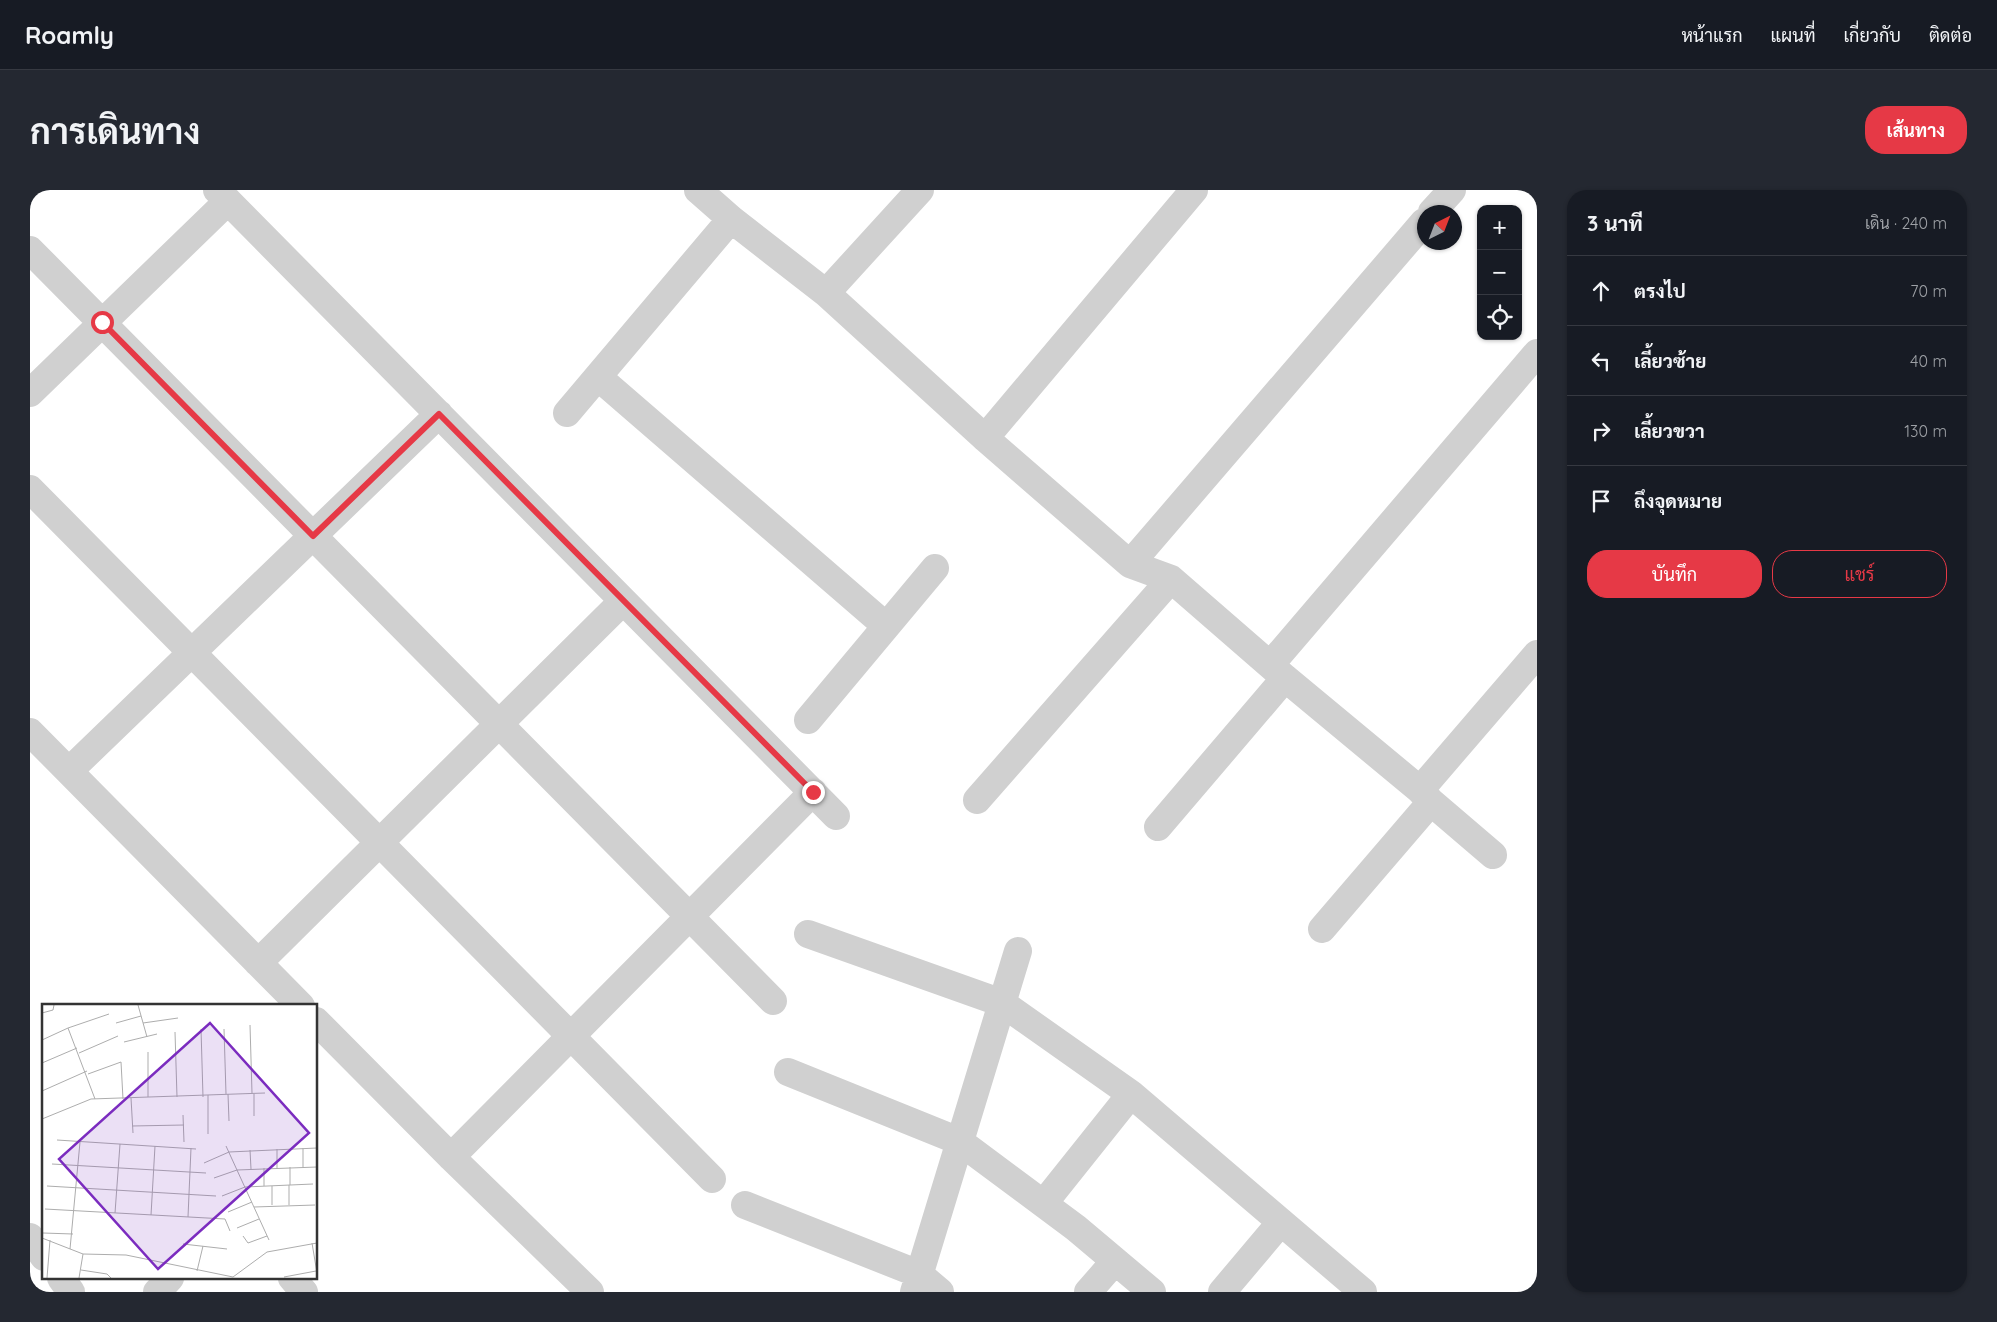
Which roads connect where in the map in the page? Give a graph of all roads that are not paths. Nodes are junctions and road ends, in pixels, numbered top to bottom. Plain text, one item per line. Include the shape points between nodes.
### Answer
1 (698, 190) edge
2 (920, 190) edge
3 (1194, 190) edge
4 (1452, 190) edge
5 (222, 196) edge
6 (1438, 205) edge
7 (731, 218) junction
8 (1417, 230) edge
9 (30, 250) edge
10 (826, 293) junction
11 (102, 322) junction
12 (1537, 353) edge
13 (598, 377) junction
14 (30, 393) edge
15 (567, 413) dead end
16 (439, 414) junction
17 (985, 438) junction
18 (30, 489) edge
19 (313, 536) junction
20 (1130, 564) junction
21 (935, 568) dead end
22 (1171, 579) junction
23 (623, 601) junction
24 (886, 626) junction
25 (191, 653) junction
26 (1537, 654) edge
27 (1278, 671) junction
28 (808, 720) dead end
29 (499, 724) junction
30 (30, 732) edge
31 (69, 771) junction
32 (813, 792) junction
33 (1425, 796) junction
34 (977, 800) dead end
35 (836, 816) dead end
36 (1158, 827) dead end
37 (380, 843) junction
38 (1494, 856) dead end
39 (690, 916) junction
40 (1322, 929) dead end
41 (808, 934) dead end
42 (1018, 951) dead end
43 (258, 963) junction
44 (773, 1000) dead end
45 (1002, 1003) junction
46 (299, 1004) edge
47 (318, 1023) edge
48 (571, 1036) junction
49 (788, 1072) dead end
50 (1131, 1094) junction
51 (959, 1141) junction
52 (450, 1157) junction
53 (712, 1179) dead end
54 (1044, 1203) junction
55 (746, 1205) dead end
56 (1281, 1222) junction
57 (30, 1237) edge
58 (42, 1254) edge
59 (1115, 1260) junction
60 (63, 1280) edge
61 (168, 1280) edge
62 (294, 1280) edge
63 (916, 1283) edge
64 (72, 1292) edge
65 (157, 1292) edge
66 (304, 1292) edge
67 (590, 1292) edge
68 (940, 1292) edge
69 (1088, 1292) edge
70 (1152, 1292) edge
71 (1222, 1292) edge
72 (1363, 1292) edge

1 - 7 street
2 - 10 street
3 - 17 street
4 - 6 street
5 - 11 street
5 - 16 street
7 - 10 street
7 - 13 street
8 - 20 street
9 - 11 street
10 - 17 street
11 - 14 street
11 - 19 street
12 - 27 street
13 - 15 street
13 - 24 street
16 - 19 street
16 - 23 street
17 - 20 street
18 - 25 street
19 - 25 street
19 - 29 street
20 - 22 street
21 - 24 street
22 - 27 street
22 - 34 street
23 - 29 street
23 - 32 street
24 - 28 street
25 - 31 street
25 - 37 street
26 - 33 street
27 - 33 street
27 - 36 street
29 - 37 street
29 - 39 street
30 - 31 street
31 - 43 street
32 - 35 street
32 - 39 street
33 - 38 street
33 - 40 street
37 - 43 street
37 - 48 street
39 - 44 street
39 - 48 street
41 - 45 street
42 - 45 street
43 - 46 street
45 - 50 street
45 - 51 street
47 - 52 street
48 - 52 street
48 - 53 street
49 - 51 street
50 - 54 street
50 - 56 street
51 - 54 street
51 - 63 street
52 - 67 street
54 - 59 street
55 - 63 street
56 - 71 street
56 - 72 street
57 - 58 street
59 - 69 street
59 - 70 street
60 - 64 street
61 - 65 street
62 - 66 street
63 - 68 street

